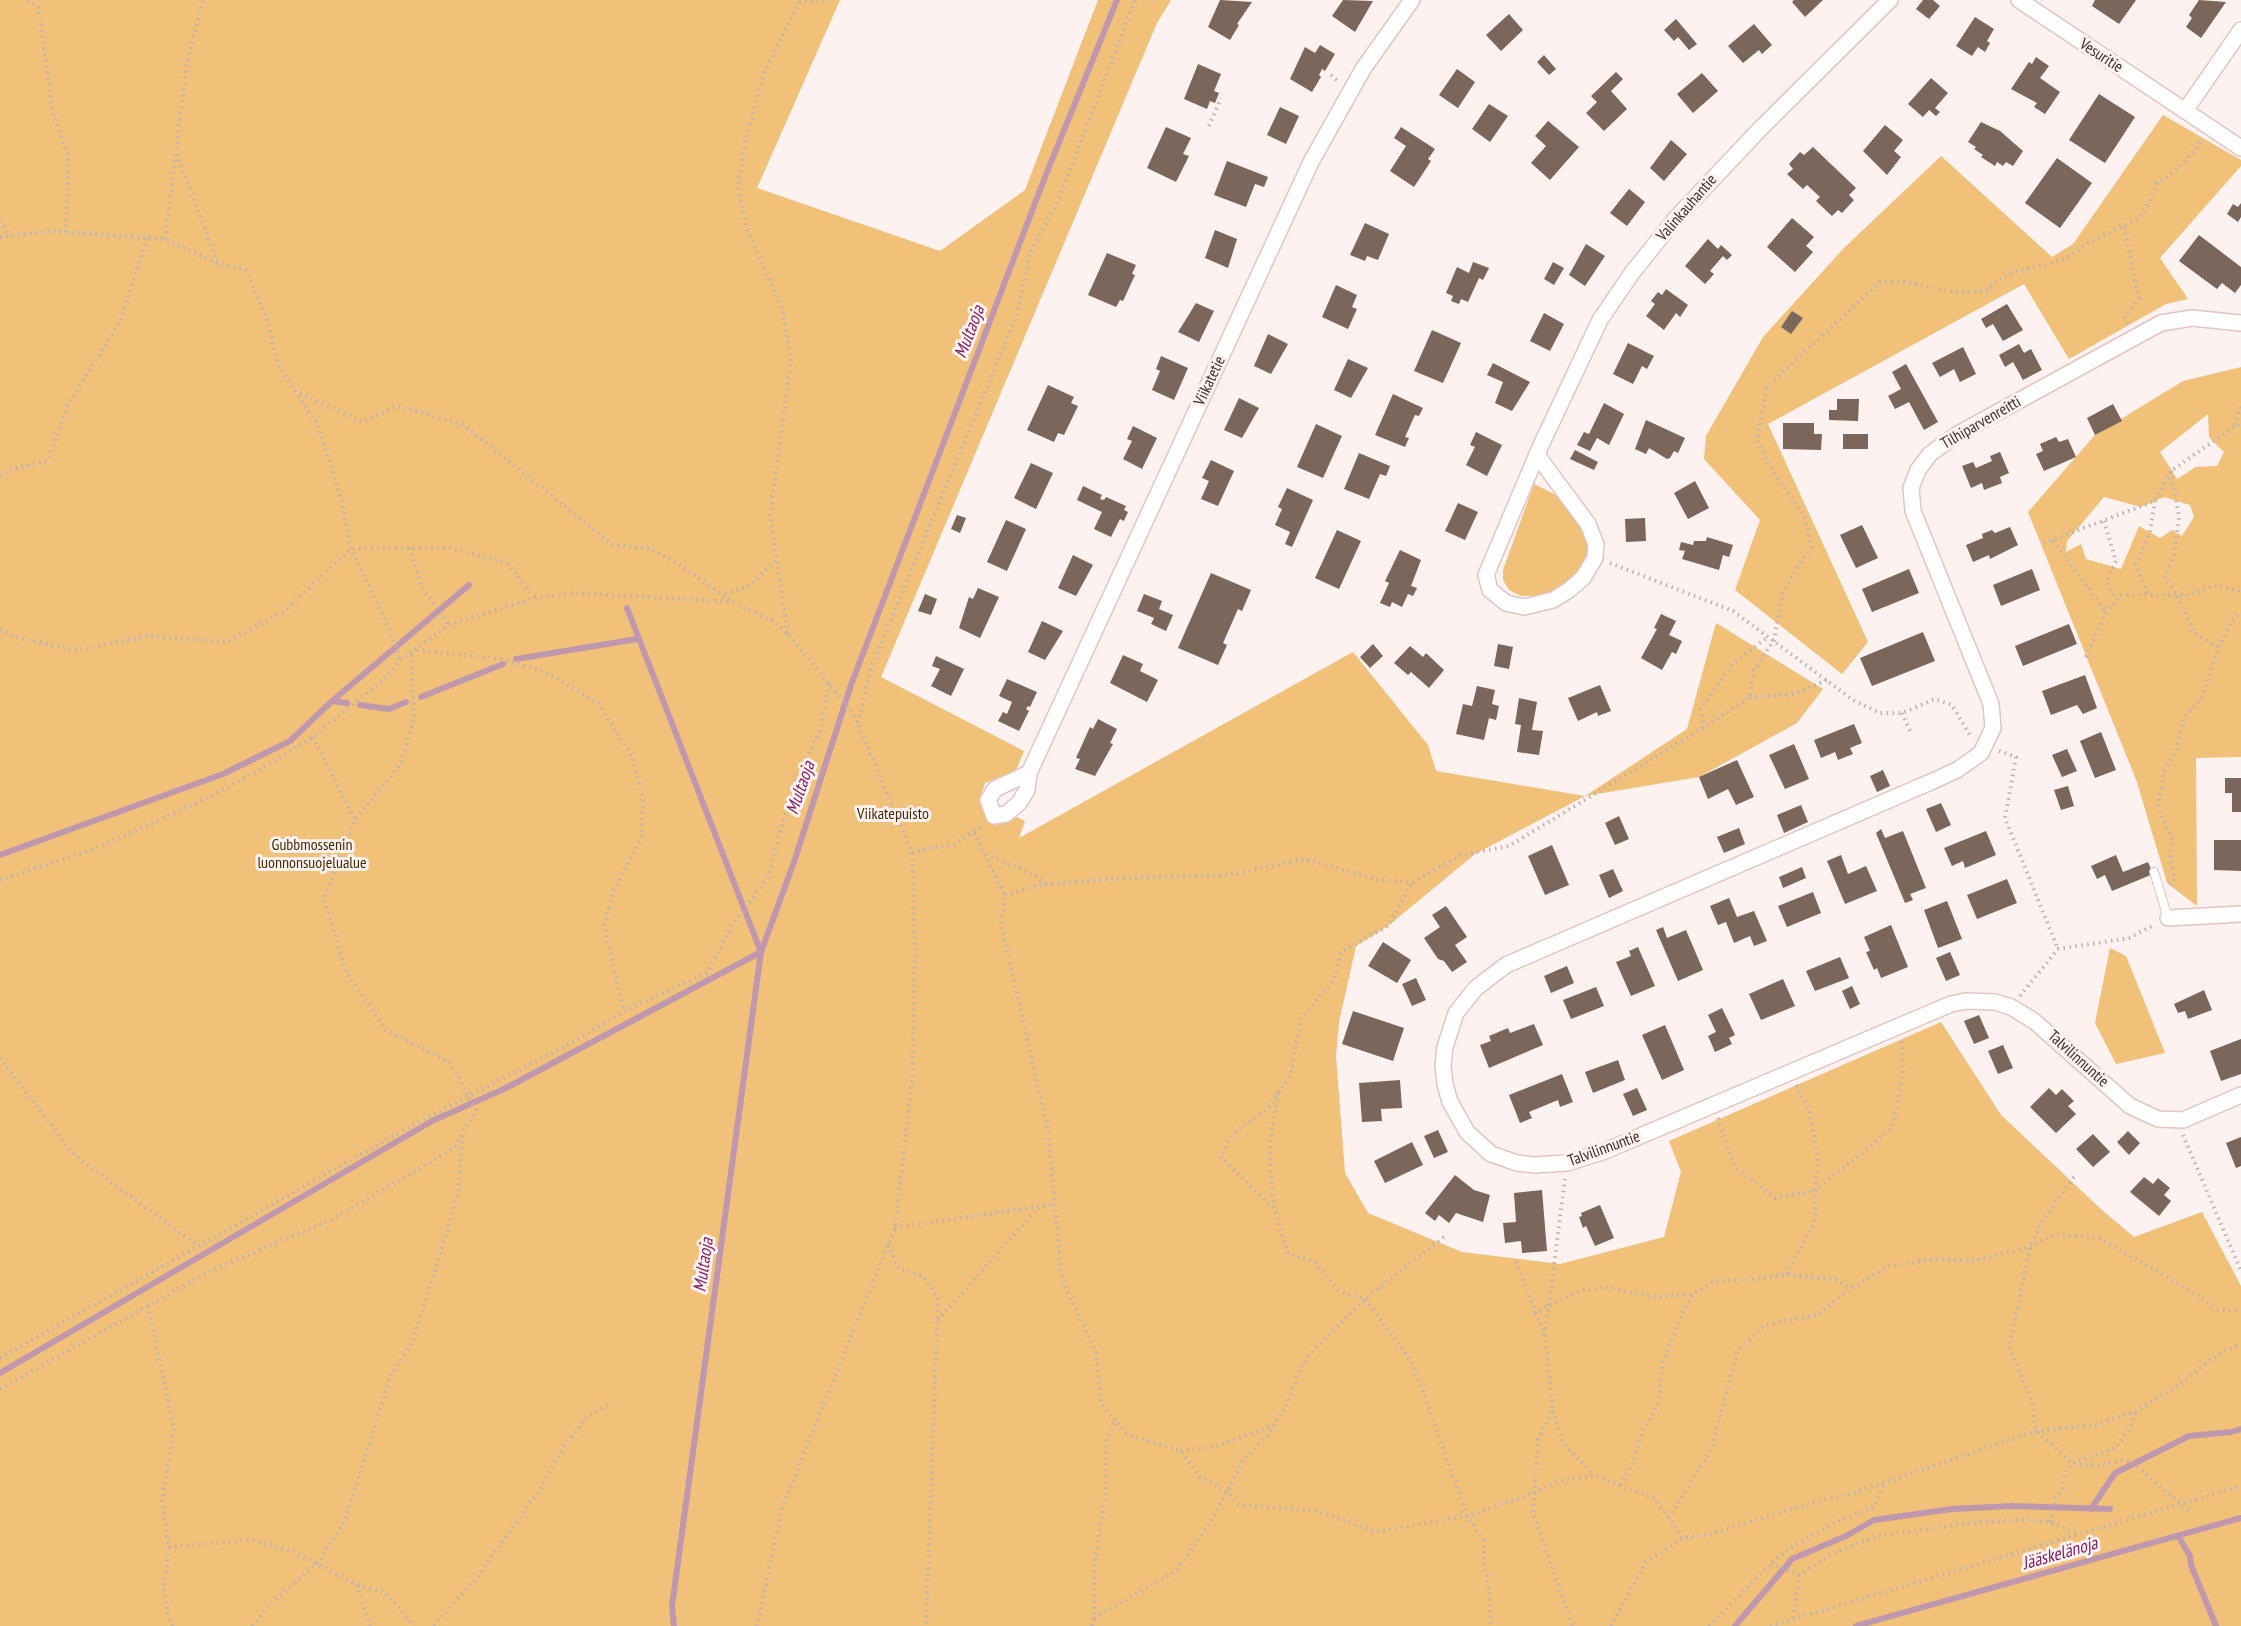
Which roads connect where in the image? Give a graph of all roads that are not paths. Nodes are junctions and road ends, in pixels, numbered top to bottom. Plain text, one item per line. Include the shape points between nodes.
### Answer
1 (1412, 0) edge
2 (1890, 0) edge
3 (2019, 0) edge
4 (2241, 30) edge
5 (2185, 111) junction
6 (2241, 148) edge
7 (2241, 323) edge
8 (1537, 455) junction
9 (1972, 761) joint
10 (1029, 773) junction
11 (2154, 872) dead end
12 (2241, 914) edge
13 (2168, 918) joint
14 (2241, 1095) edge

1 - 10 street, Viikatetie via 1363,69 1311,162
2 - 8 street, Valinkauhantie via 1720,171 1632,273 1600,320
3 - 5 street, Vesuritie
4 - 5 street
5 - 6 street, Vesuritie
7 - 9 street, Tilhiparvenreitti via 2174,319 1943,444 1923,462 1913,479 1910,500 1988,692 1993,728 1987,745
8 - 8 street, Valinkauhantie via 1486,575 1491,590 1506,603 1524,608 1569,590 1583,578 1595,558 1596,544 1588,524
9 - 14 street, Talvilinnuntie via 1506,965 1476,988 1456,1014 1445,1047 1445,1084 1458,1118 1479,1144 1503,1159 1534,1165 1567,1163 1605,1151 1966,1001 2011,1007 2052,1035 2130,1106 2158,1119 2177,1121
10 - 10 street, Viikatetie via 995,789 988,800 993,816 1006,814 1019,803 1027,790
11 - 13 lane
12 - 13 street

